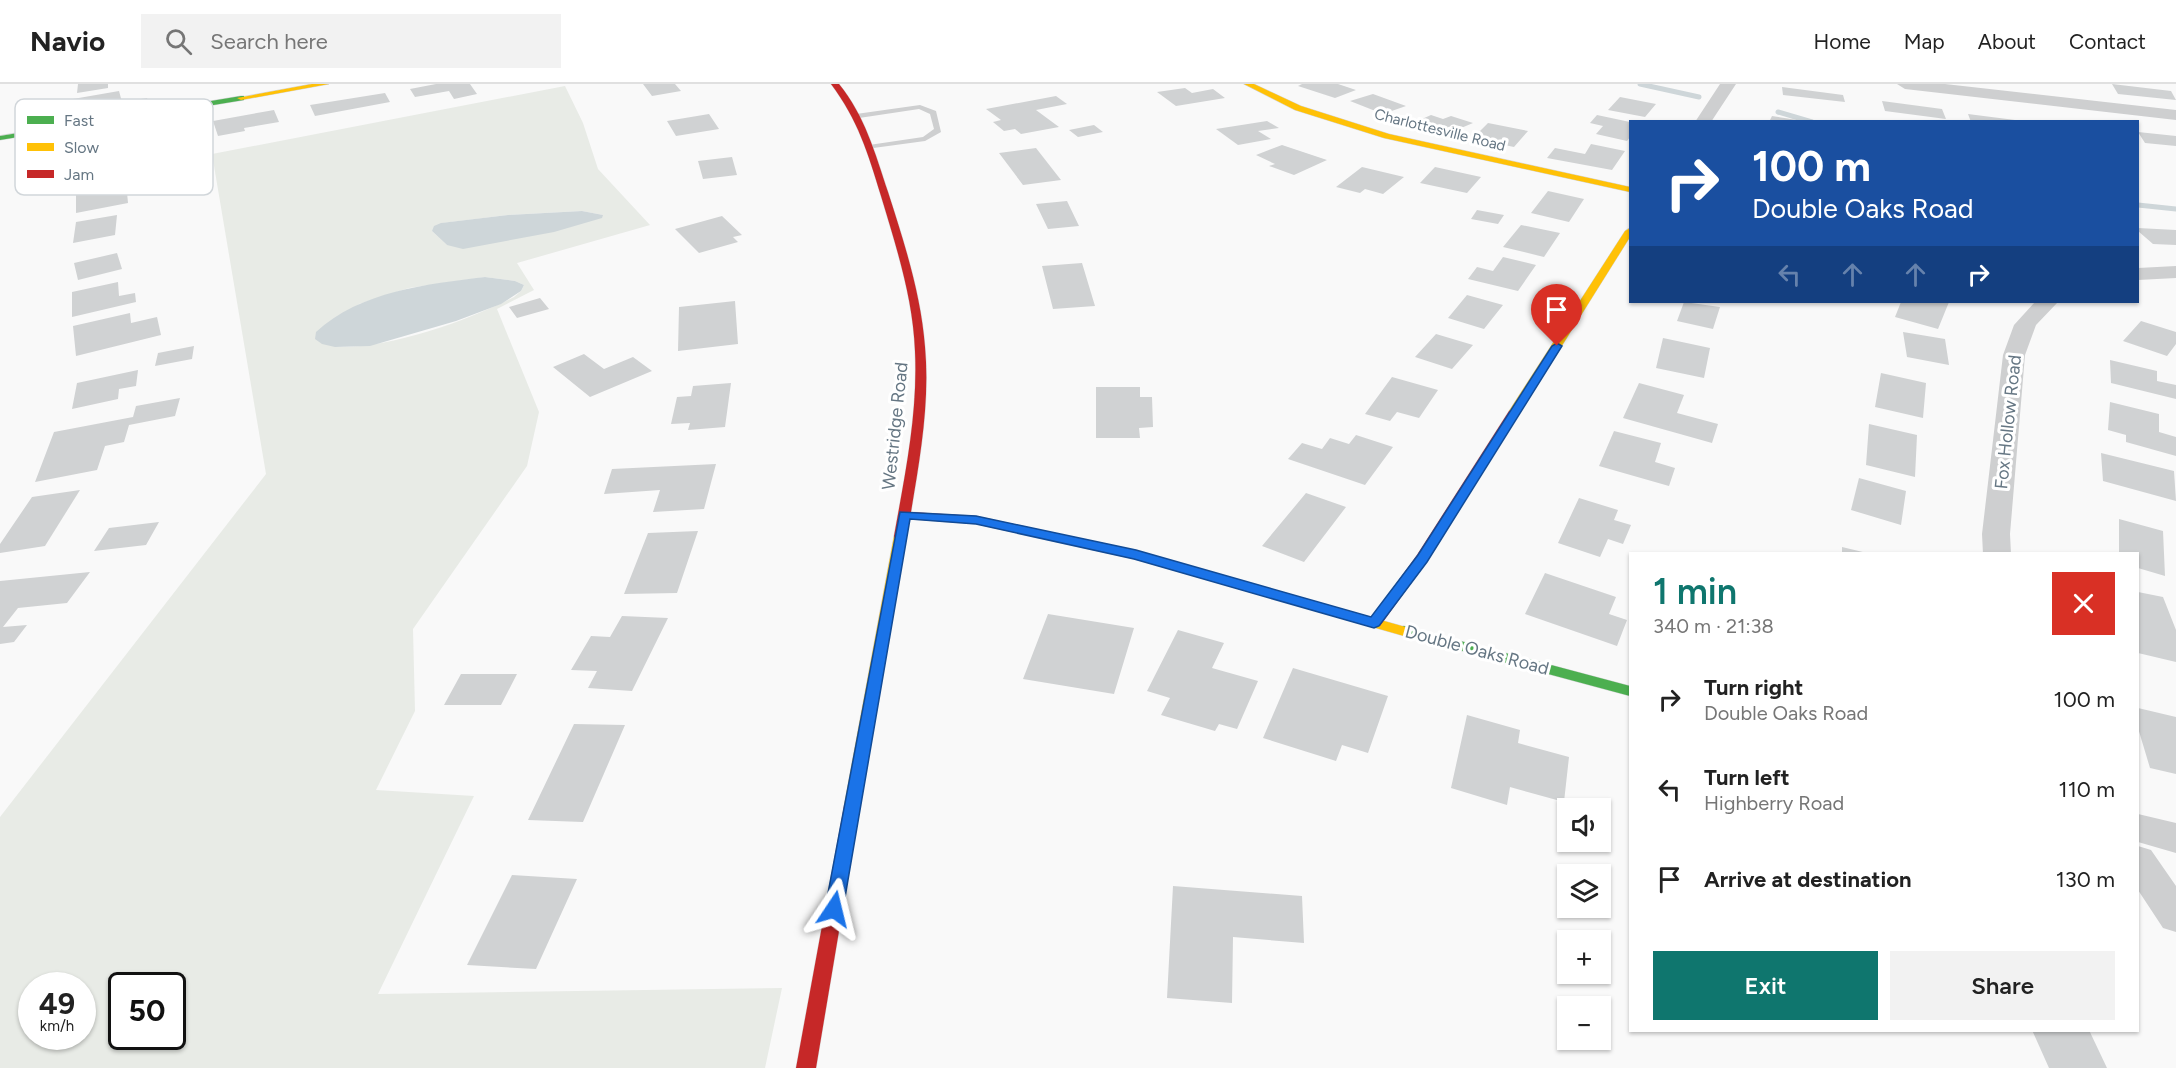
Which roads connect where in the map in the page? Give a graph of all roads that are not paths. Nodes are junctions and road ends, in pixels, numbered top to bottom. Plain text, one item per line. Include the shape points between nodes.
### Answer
1 (325, 84) edge
2 (835, 84) edge
3 (1248, 84) edge
4 (1728, 84) edge
5 (1905, 84) edge
6 (1975, 88) edge
7 (213, 103) edge
8 (2176, 115) edge
9 (859, 116) junction
10 (1703, 120) edge
11 (15, 136) edge
12 (0, 138) edge
13 (869, 147) junction
14 (1629, 190) edge
15 (1629, 233) edge
16 (2176, 272) edge
17 (2139, 274) edge
18 (2046, 303) edge
19 (904, 515) junction
20 (1997, 552) edge
21 (1374, 623) junction
22 (1629, 691) edge
23 (2139, 828) edge
24 (2176, 838) edge
25 (2139, 862) edge
26 (2176, 916) edge
27 (806, 1068) edge

1 - 7 street
2 - 9 street, Westridge Road
3 - 14 street, Charlottesville Road via 1298,108 1387,136
4 - 10 street
5 - 6 street
6 - 8 street
9 - 13 street, Westridge Road
9 - 13 lane via 920,108 933,113 938,130 925,139
11 - 12 street
13 - 19 street, Westridge Road via 907,272 919,340 919,409
15 - 21 street via 1422,558
16 - 17 street
18 - 20 street, Fox Hollow Road via 2020,330 2014,355
19 - 21 street, Double Oaks Road via 976,520 1136,555
19 - 27 street, Westridge Road
21 - 22 street, Double Oaks Road
23 - 24 street
25 - 26 street

